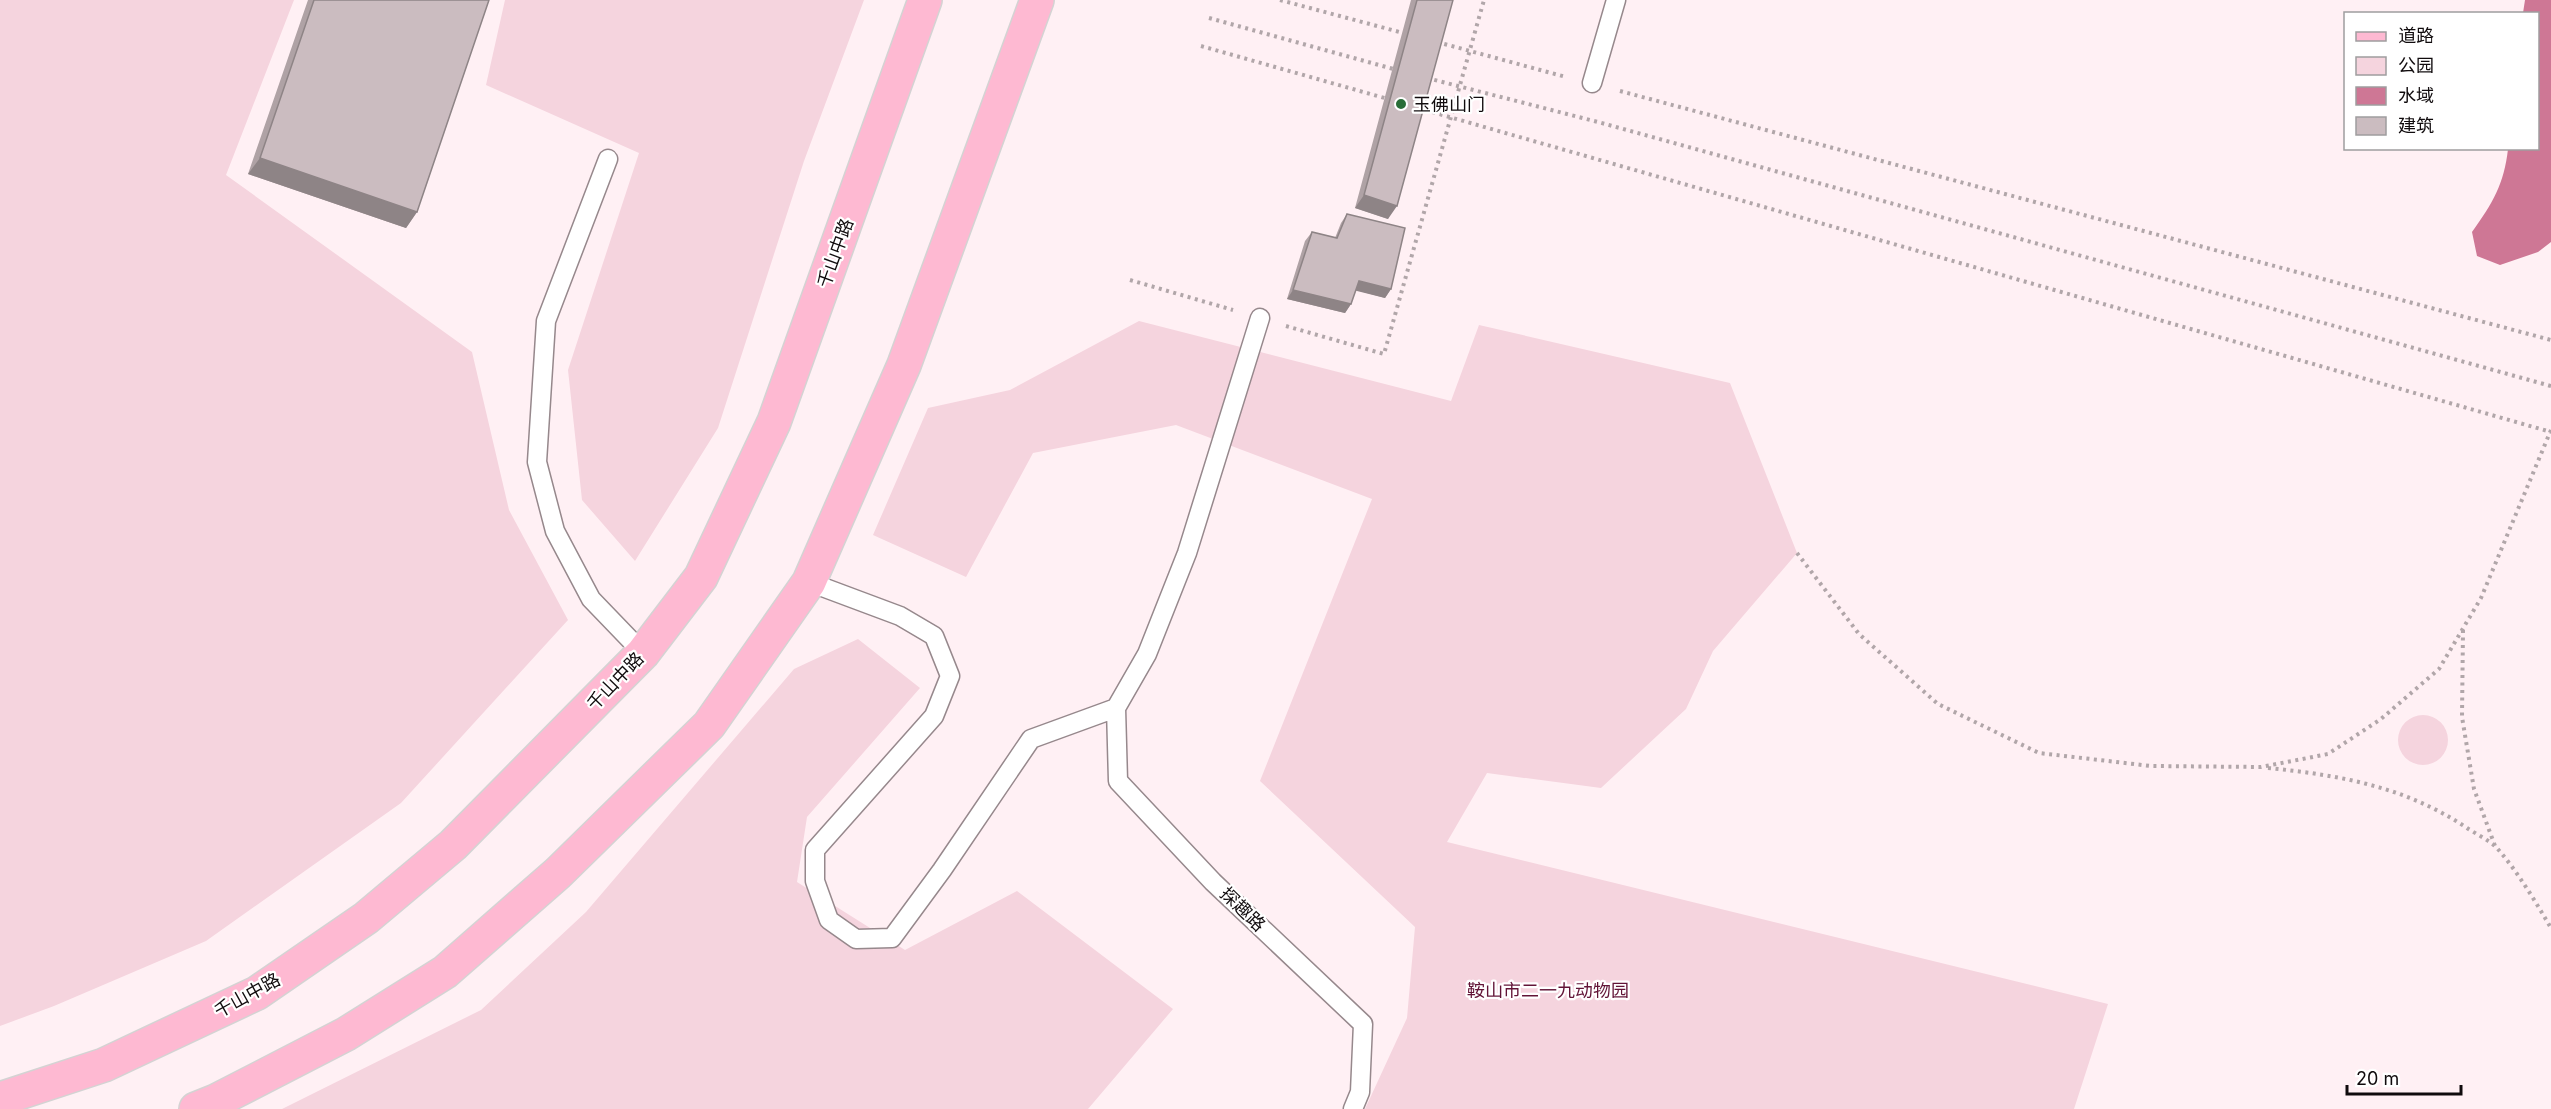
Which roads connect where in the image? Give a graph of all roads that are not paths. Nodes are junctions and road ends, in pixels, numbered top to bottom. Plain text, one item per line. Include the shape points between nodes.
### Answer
1 (925, 0) edge
2 (1037, 0) edge
3 (1616, 0) edge
4 (1592, 83) road end
5 (608, 159) dead end
6 (1260, 318) road end
7 (809, 582) junction
8 (643, 653) junction
9 (1116, 708) junction
10 (0, 1099) edge
11 (196, 1109) edge
12 (1353, 1109) edge

1 - 8 main road, 千山中路 via 774,422 701,577
2 - 7 main road via 904,365
3 - 4 lane
5 - 8 lane via 546,321 537,462 555,531 591,598
6 - 9 lane via 1187,553 1147,654
7 - 9 lane via 900,616 934,636 950,676 934,716 815,850 815,881 829,920 856,939 892,938 1031,739
7 - 11 main road via 709,725 558,873 445,972 346,1034
8 - 10 main road, 千山中路 via 453,845 366,918 257,993 104,1065
9 - 12 lane, 探趣路 via 1118,781 1213,882 1362,1024 1360,1092

